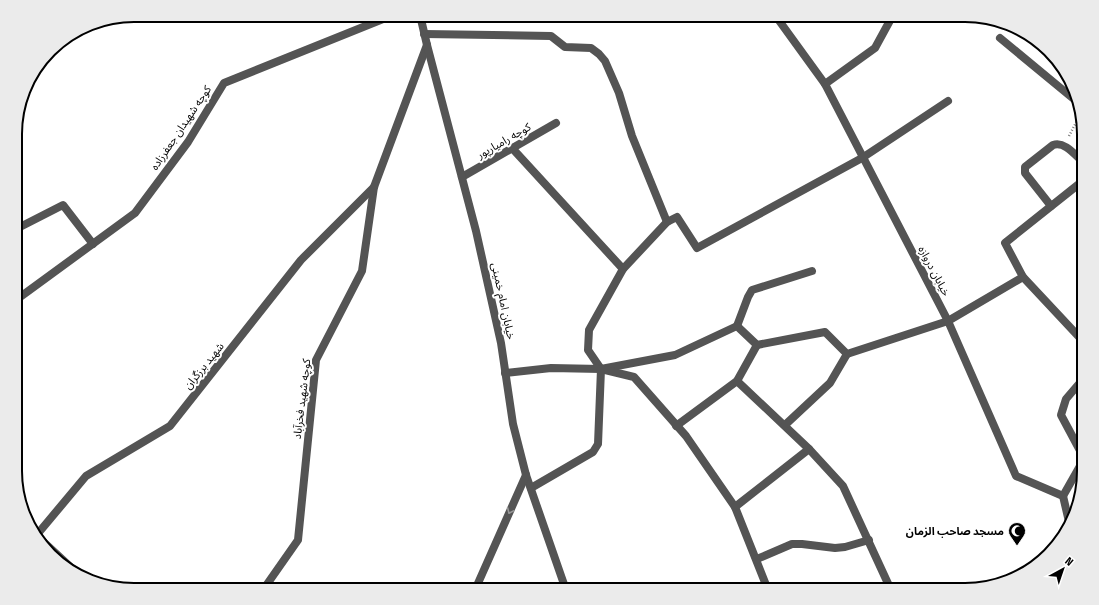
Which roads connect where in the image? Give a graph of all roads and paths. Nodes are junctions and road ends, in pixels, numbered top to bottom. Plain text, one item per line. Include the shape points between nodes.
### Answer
1 (376, 22) edge
2 (421, 22) edge
3 (780, 22) edge
4 (889, 22) edge
5 (424, 34) junction
6 (1000, 38) dead end
7 (427, 45) junction
8 (825, 84) junction
9 (1070, 96) edge
10 (948, 101) dead end
11 (1076, 122) edge
12 (556, 123) dead end
13 (1065, 146) junction
14 (512, 148) junction
15 (1077, 157) edge
16 (862, 158) junction
17 (462, 177) junction
18 (1077, 186) edge
19 (374, 187) junction
20 (1051, 206) junction
21 (666, 222) junction
22 (22, 226) edge
23 (93, 244) junction
24 (623, 269) junction
25 (812, 271) dead end
26 (1023, 277) junction
27 (22, 296) edge
28 (948, 321) junction
29 (737, 326) junction
30 (1077, 335) edge
31 (757, 346) junction
32 (847, 354) junction
33 (601, 370) junction
34 (505, 373) junction
35 (737, 381) junction
36 (1077, 386) edge
37 (785, 425) junction
38 (676, 426) junction
39 (1077, 445) edge
40 (809, 449) junction
41 (1077, 471) edge
42 (526, 475) junction
43 (531, 488) junction
44 (1063, 496) junction
45 (735, 506) junction
46 (1067, 515) edge
47 (39, 529) edge
48 (869, 540) junction
49 (757, 559) junction
50 (268, 583) edge
51 (478, 583) edge
52 (564, 583) edge
53 (766, 583) edge
54 (888, 583) edge

1 - 23 street, کوچه شهیدان جعفرزاده via 224,83 188,142 135,213
2 - 5 street, خیابان امام خمینی
3 - 8 street, خیابان دروازه
4 - 8 street via 875,48
5 - 7 street, خیابان امام خمینی
5 - 21 street via 551,36 565,47 591,48 599,54 605,61 619,93 632,136
6 - 9 street
7 - 17 street, خیابان امام خمینی
7 - 19 street
8 - 16 street, خیابان دروازه
10 - 16 street
11 - 13 path
12 - 14 street, کوچه رامیارپور
13 - 15 street
13 - 20 street via 1053,145 1024,170
14 - 17 street, کوچه رامیارپور
14 - 24 street
16 - 21 street via 696,248 677,217
16 - 28 street, خیابان دروازه
17 - 34 street, خیابان امام خمینی via 480,246
18 - 20 street
19 - 47 street, شهید برزگران via 301,260 170,426 86,476
19 - 50 street, کوچه شهید فخرآباد via 362,271 316,360 298,540
20 - 26 street via 1005,243
21 - 24 street
22 - 23 street via 63,205
23 - 27 street, کوچه شهیدان جعفرزاده
24 - 33 street via 589,330 588,350
25 - 29 street via 752,290
26 - 28 street
26 - 30 street
28 - 32 street
28 - 44 street, خیابان دروازه via 1016,476
29 - 31 street
29 - 33 street via 675,355
31 - 32 street via 825,332
31 - 35 street
32 - 37 street via 830,383
33 - 34 street via 551,368
33 - 38 street via 634,377
33 - 43 street via 598,444 593,452
34 - 42 street, خیابان امام خمینی via 513,424
35 - 37 street
35 - 38 street
36 - 39 street via 1066,399 1061,415
37 - 40 street
38 - 45 street via 686,436
40 - 45 street
40 - 48 street via 843,486
41 - 44 street
42 - 43 street, خیابان امام خمینی
42 -> 51 street
43 - 52 street, خیابان امام خمینی
44 - 46 street
45 - 49 street
48 - 49 street via 835,548 792,544
48 - 54 street
49 - 53 street

